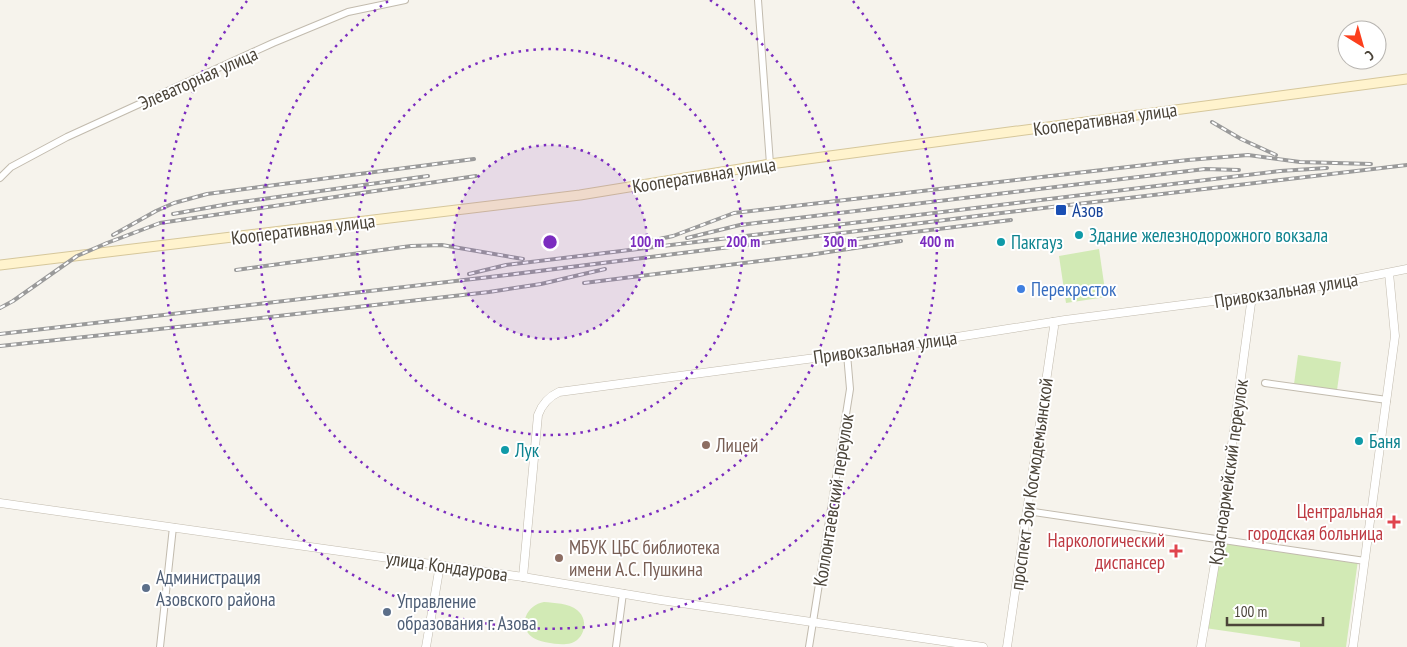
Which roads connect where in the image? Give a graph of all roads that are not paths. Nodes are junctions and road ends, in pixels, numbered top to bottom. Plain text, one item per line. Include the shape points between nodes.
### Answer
1 (405, 0) edge
2 (758, 0) edge
3 (1407, 79) edge
4 (770, 164) junction
5 (0, 178) edge
6 (0, 265) edge
7 (1406, 269) edge
8 (1389, 273) junction
9 (1252, 296) junction
10 (1053, 322) junction
11 (847, 354) junction
12 (1265, 383) dead end
13 (1387, 400) junction
14 (0, 503) edge
15 (1027, 511) junction
16 (173, 527) junction
17 (1219, 539) junction
18 (1366, 561) junction
19 (440, 565) junction
20 (523, 576) junction
21 (623, 593) junction
22 (813, 622) junction
23 (160, 647) edge
24 (426, 647) edge
25 (616, 647) edge
26 (809, 647) edge
27 (983, 647) edge
28 (1007, 647) edge
29 (1200, 647) edge
30 (1353, 647) edge

1 - 5 street, Элеваторная улица via 348,12 273,43 67,137 11,167
2 - 4 street
3 - 4 main road, Кооперативная улица
4 - 6 main road, Кооперативная улица via 580,195
7 - 8 street, Привокзальная улица
8 - 9 street, Привокзальная улица
8 - 13 street via 1396,336
9 - 10 street, Привокзальная улица
9 - 17 street, Красноармейский переулок
10 - 11 street, Привокзальная улица
10 - 15 street, проспект Зои Космодемьянской
11 - 20 street, Привокзальная улица via 559,392 546,399 538,415
11 - 22 street, Коллонтаевский переулок via 850,389
12 - 13 street
13 - 18 street
14 - 16 street, улица Кондаурова
15 - 17 street
15 - 28 street, проспект Зои Космодемьянской
16 - 19 street, улица Кондаурова
16 - 23 street
17 - 18 street
17 - 29 street, Красноармейский переулок
18 - 30 street
19 - 20 street, улица Кондаурова
19 - 24 street
20 - 21 street, улица Кондаурова
21 - 22 street, улица Кондаурова
21 - 25 street
22 - 26 street, Коллонтаевский переулок
22 - 27 street, улица Кондаурова

